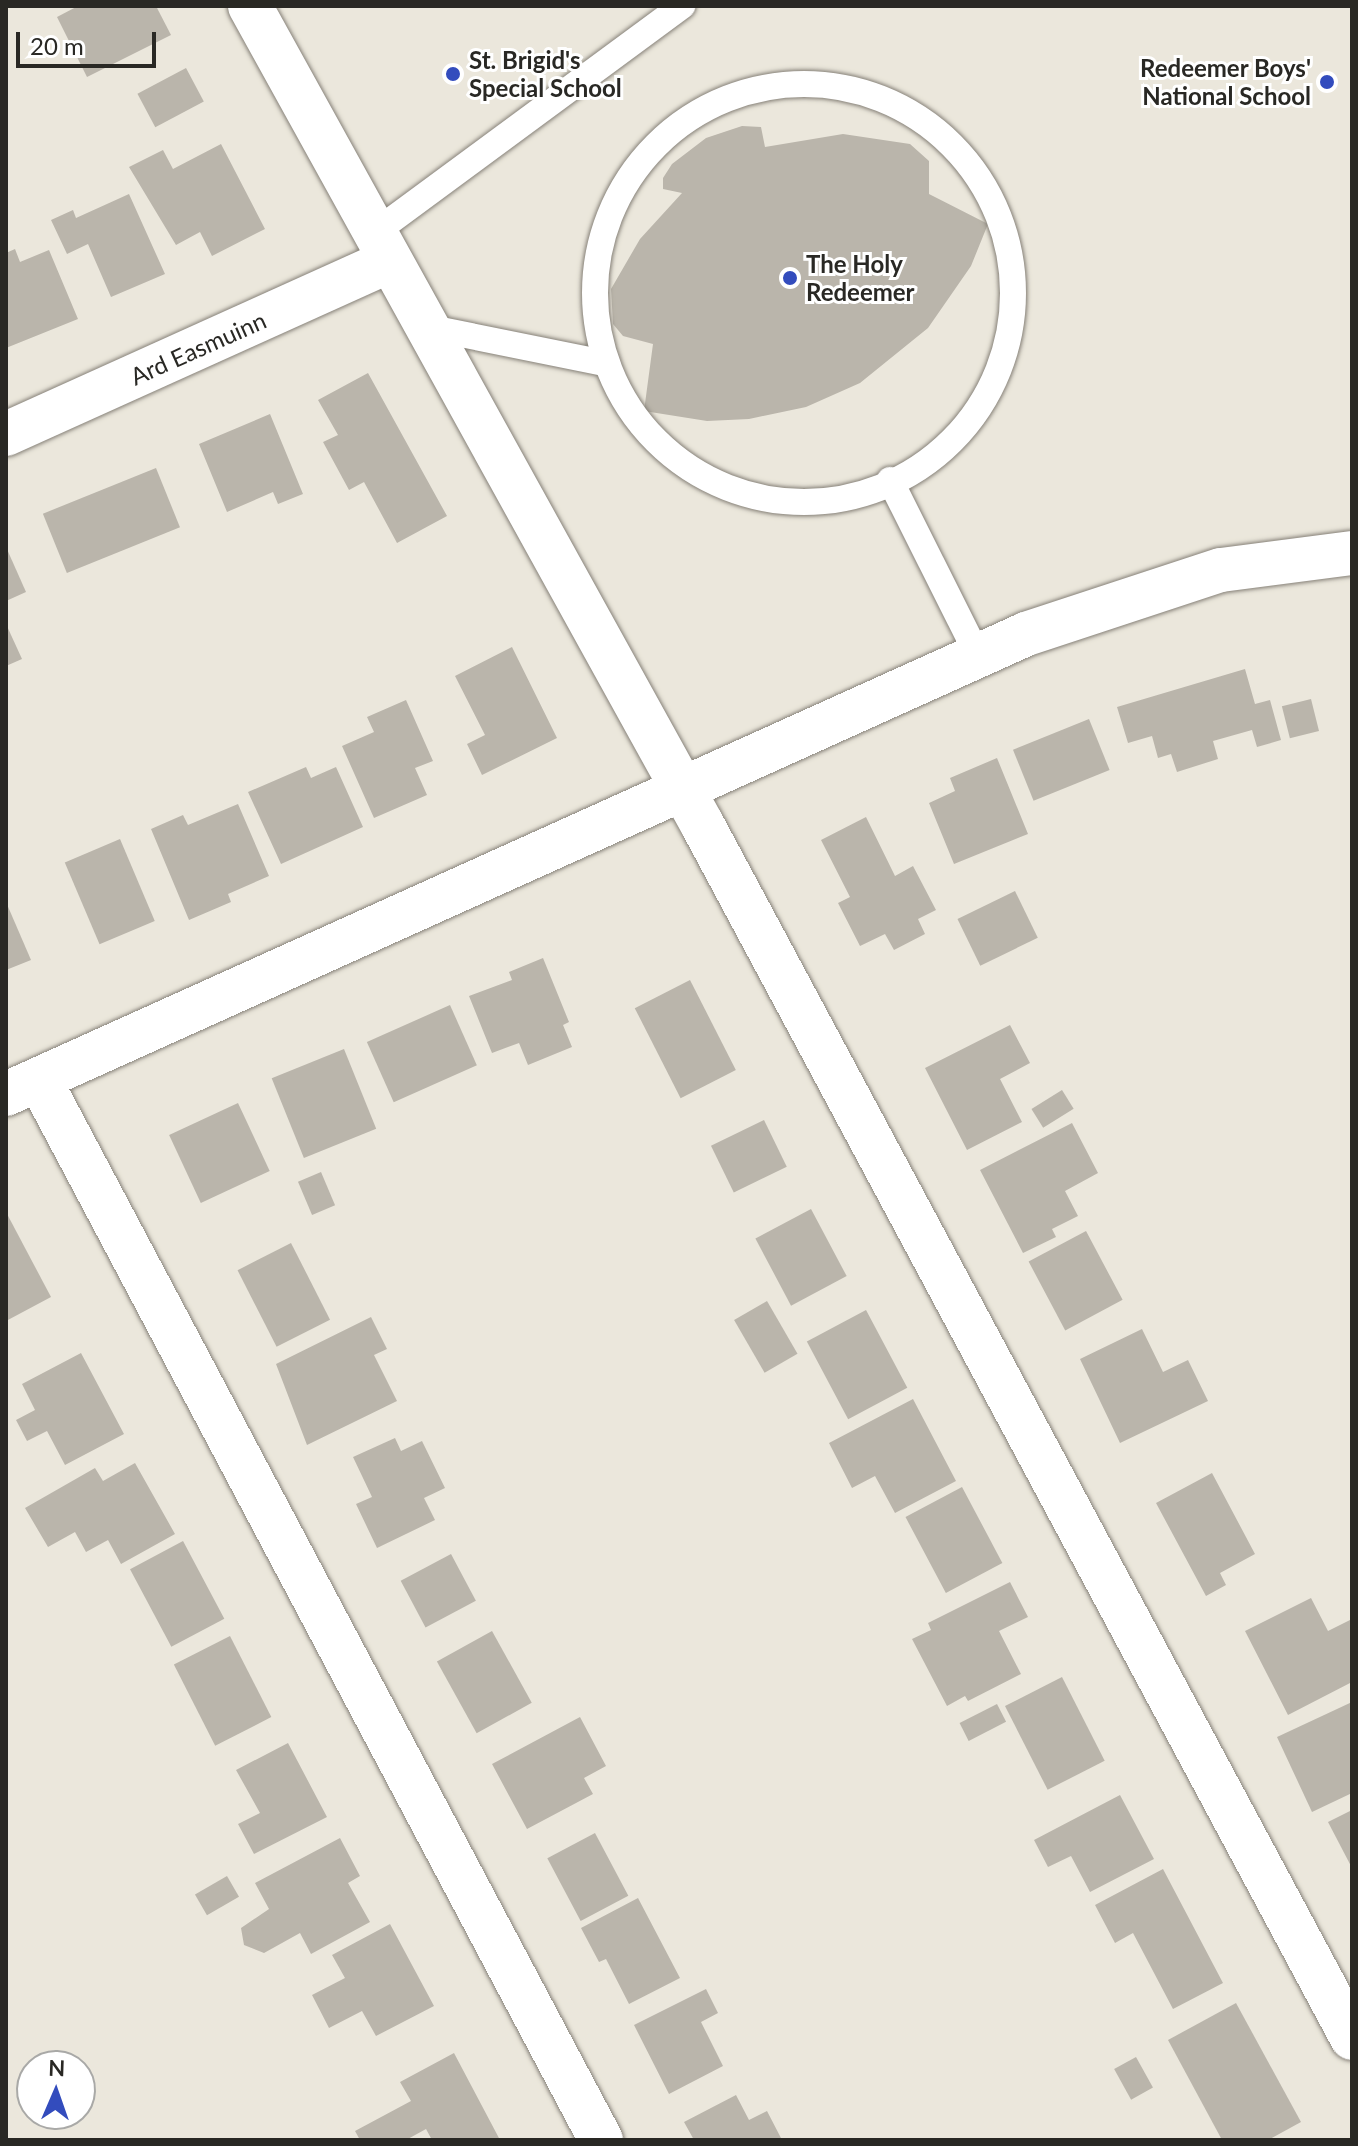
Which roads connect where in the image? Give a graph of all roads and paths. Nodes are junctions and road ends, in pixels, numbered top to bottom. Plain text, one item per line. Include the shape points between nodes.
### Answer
1 (250, 6) edge
2 (682, 6) edge
3 (382, 247) junction
4 (426, 327) junction
5 (605, 363) junction
6 (6, 434) edge
7 (890, 480) junction
8 (1352, 553) edge
9 (978, 656) junction
10 (683, 790) junction
11 (23, 1086) edge
12 (1352, 2038) edge
13 (601, 2140) edge

1 - 3 street
2 - 3 lane
3 - 4 street
3 - 6 street, Ard Easmuinn
4 - 5 lane
4 - 10 street
5 - 7 lane via 638,425 700,480 793,499 845,495
5 - 7 lane via 594,300 600,247 627,184 657,145 710,109 765,90 834,87 888,103 935,131 985,185 1005,227 1017,295 1007,359 978,404 936,451
7 - 9 lane
8 - 9 street via 1221,570 1026,634
9 - 10 street
10 - 11 street
10 - 12 street
11 - 13 street

